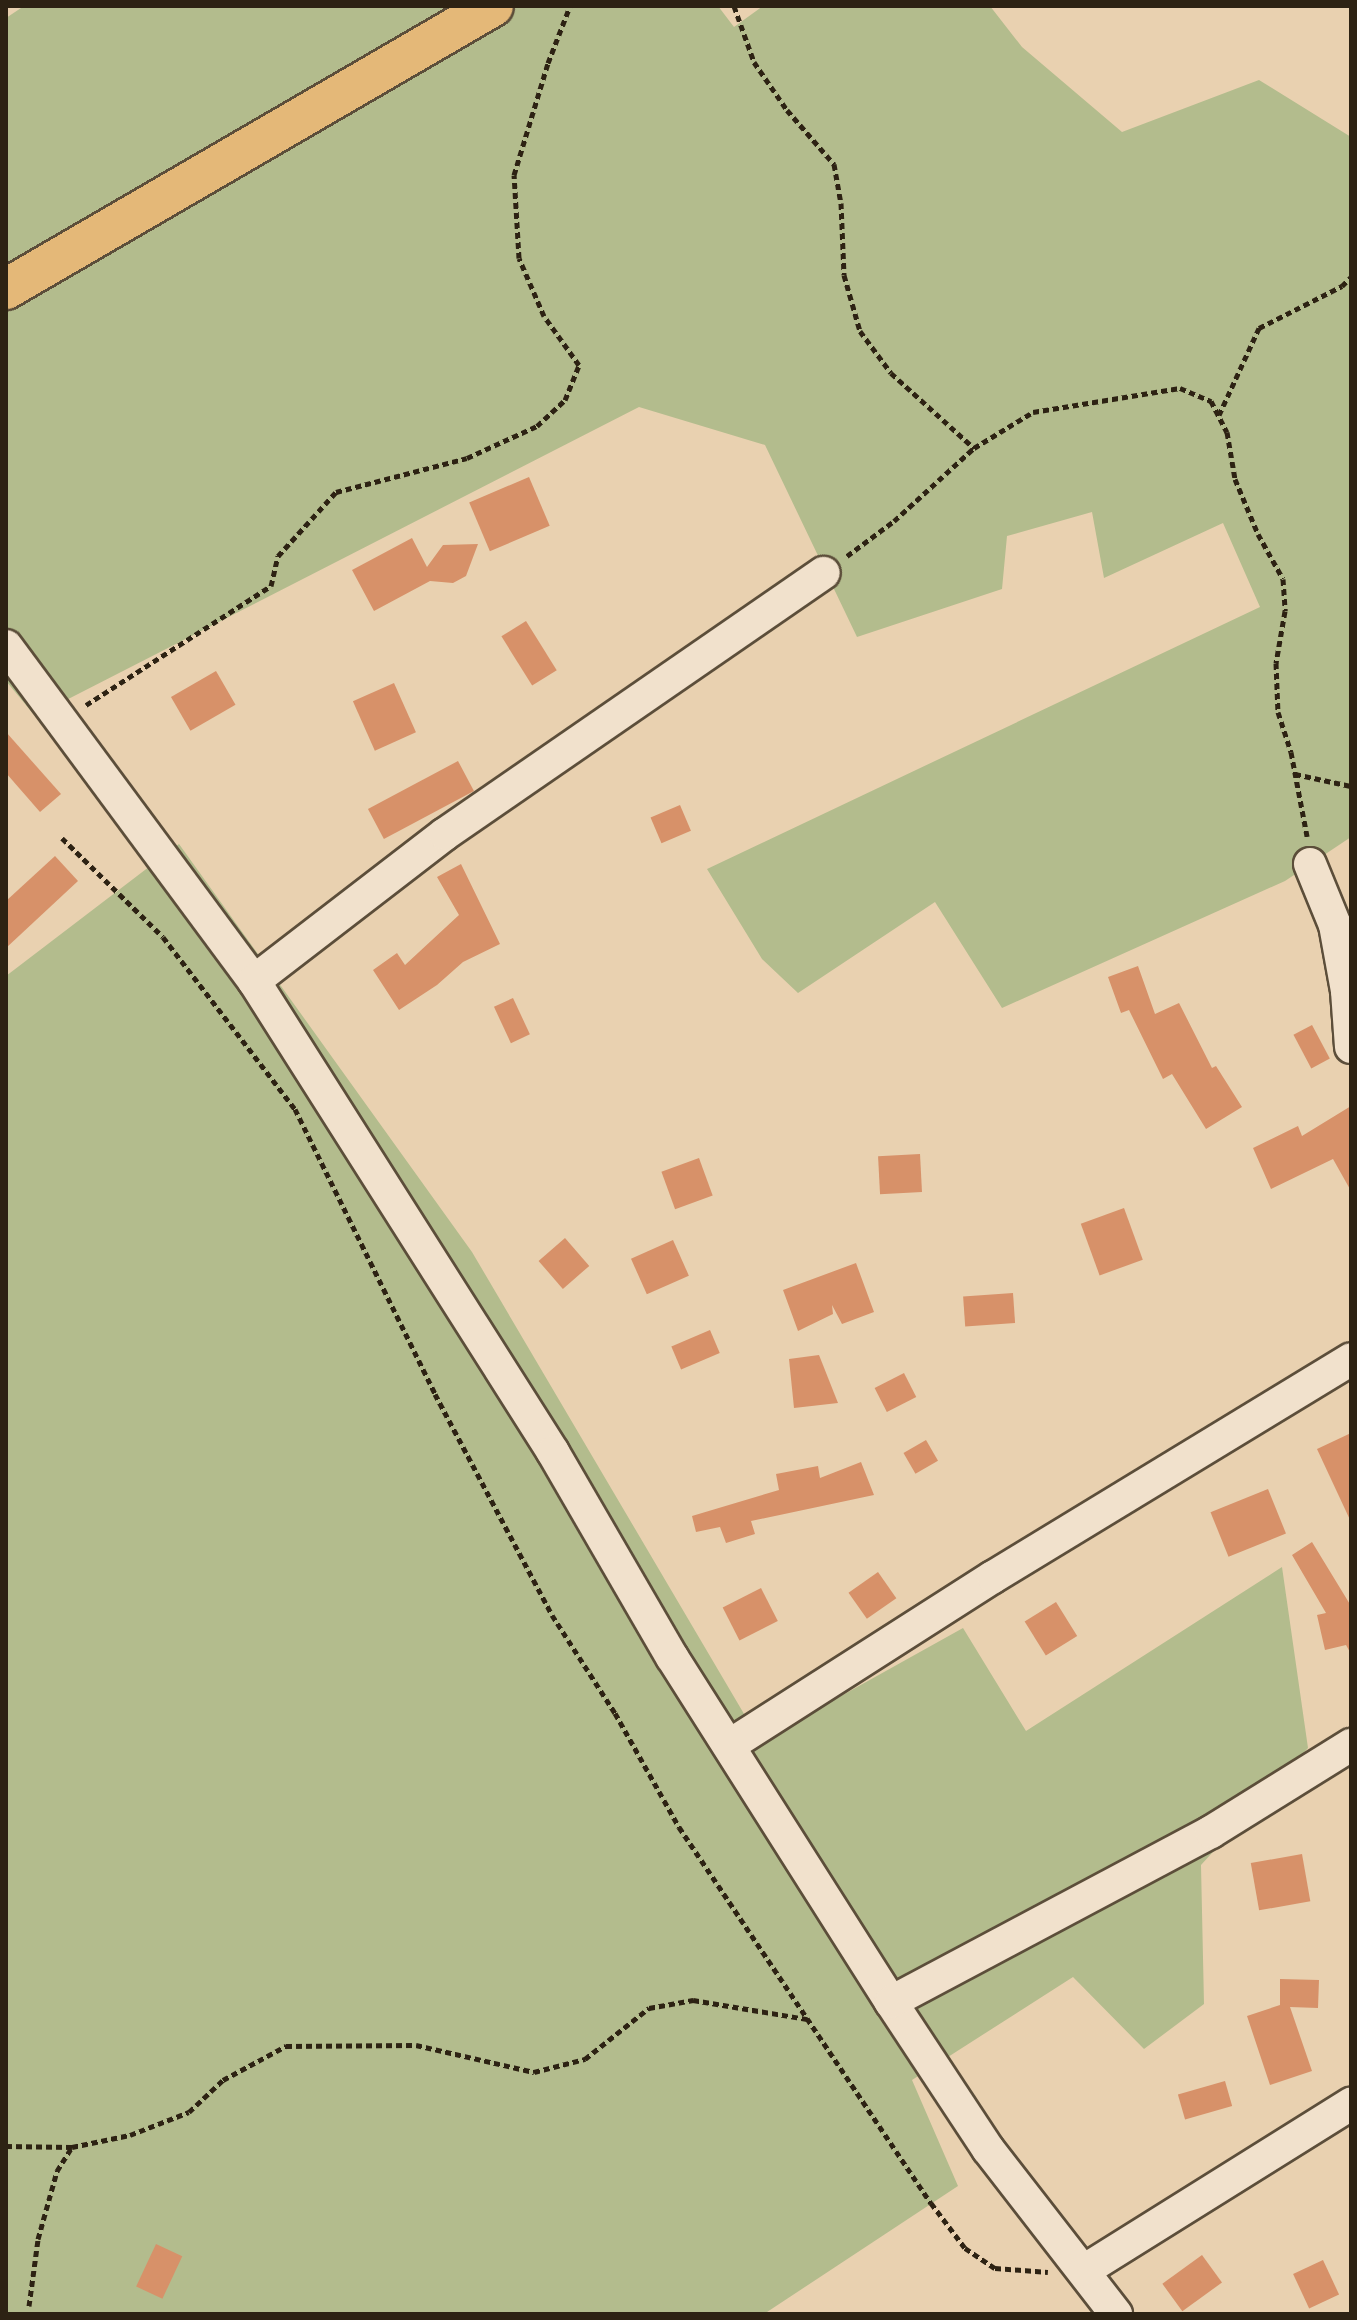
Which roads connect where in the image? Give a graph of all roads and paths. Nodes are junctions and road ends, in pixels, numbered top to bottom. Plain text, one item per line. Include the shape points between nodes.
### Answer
1 (493, 6) edge
2 (570, 6) edge
3 (734, 6) edge
4 (1351, 277) edge
5 (6, 289) edge
6 (1219, 416) junction
7 (974, 448) junction
8 (824, 573) joint
9 (6, 646) edge
10 (62, 721) junction
11 (1295, 774) junction
12 (1351, 786) edge
13 (62, 838) dead end
14 (1310, 864) joint
15 (254, 981) junction
16 (1351, 1047) edge
17 (1351, 1359) edge
18 (730, 1745) junction
19 (1351, 1745) edge
20 (891, 2002) junction
21 (808, 2020) junction
22 (1351, 2104) edge
23 (6, 2146) edge
24 (72, 2147) junction
25 (1085, 2270) junction
26 (29, 2306) dead end
27 (1116, 2314) edge

1 - 5 main road
2 - 10 path via 514,175 519,258 544,316 579,365 565,400 537,426 467,458 336,492 278,556 271,586
3 - 7 path via 754,62 834,164 844,275 860,331 891,373
4 - 6 path via 1259,328
6 - 7 path via 1211,401 1180,388 1033,412
6 - 11 path via 1235,479 1283,579 1278,712
7 - 8 path via 894,521
8 - 15 street via 445,834
9 - 10 street
10 - 15 street
11 - 12 path
11 - 14 path
13 - 21 path via 163,937 295,1109 428,1380 552,1615 679,1827
14 - 16 street via 1335,925
15 - 18 street via 553,1452 672,1657
17 - 18 street
18 - 20 street
19 - 20 street via 1211,1832
20 - 25 street via 988,2149
21 - 24 path via 693,2000 649,2008 585,2059 534,2072 416,2045 286,2046 223,2080 189,2112 130,2135
21 - 25 path via 965,2248 995,2268
22 - 25 street
23 - 24 path
24 - 26 path via 57,2171
25 - 27 street

